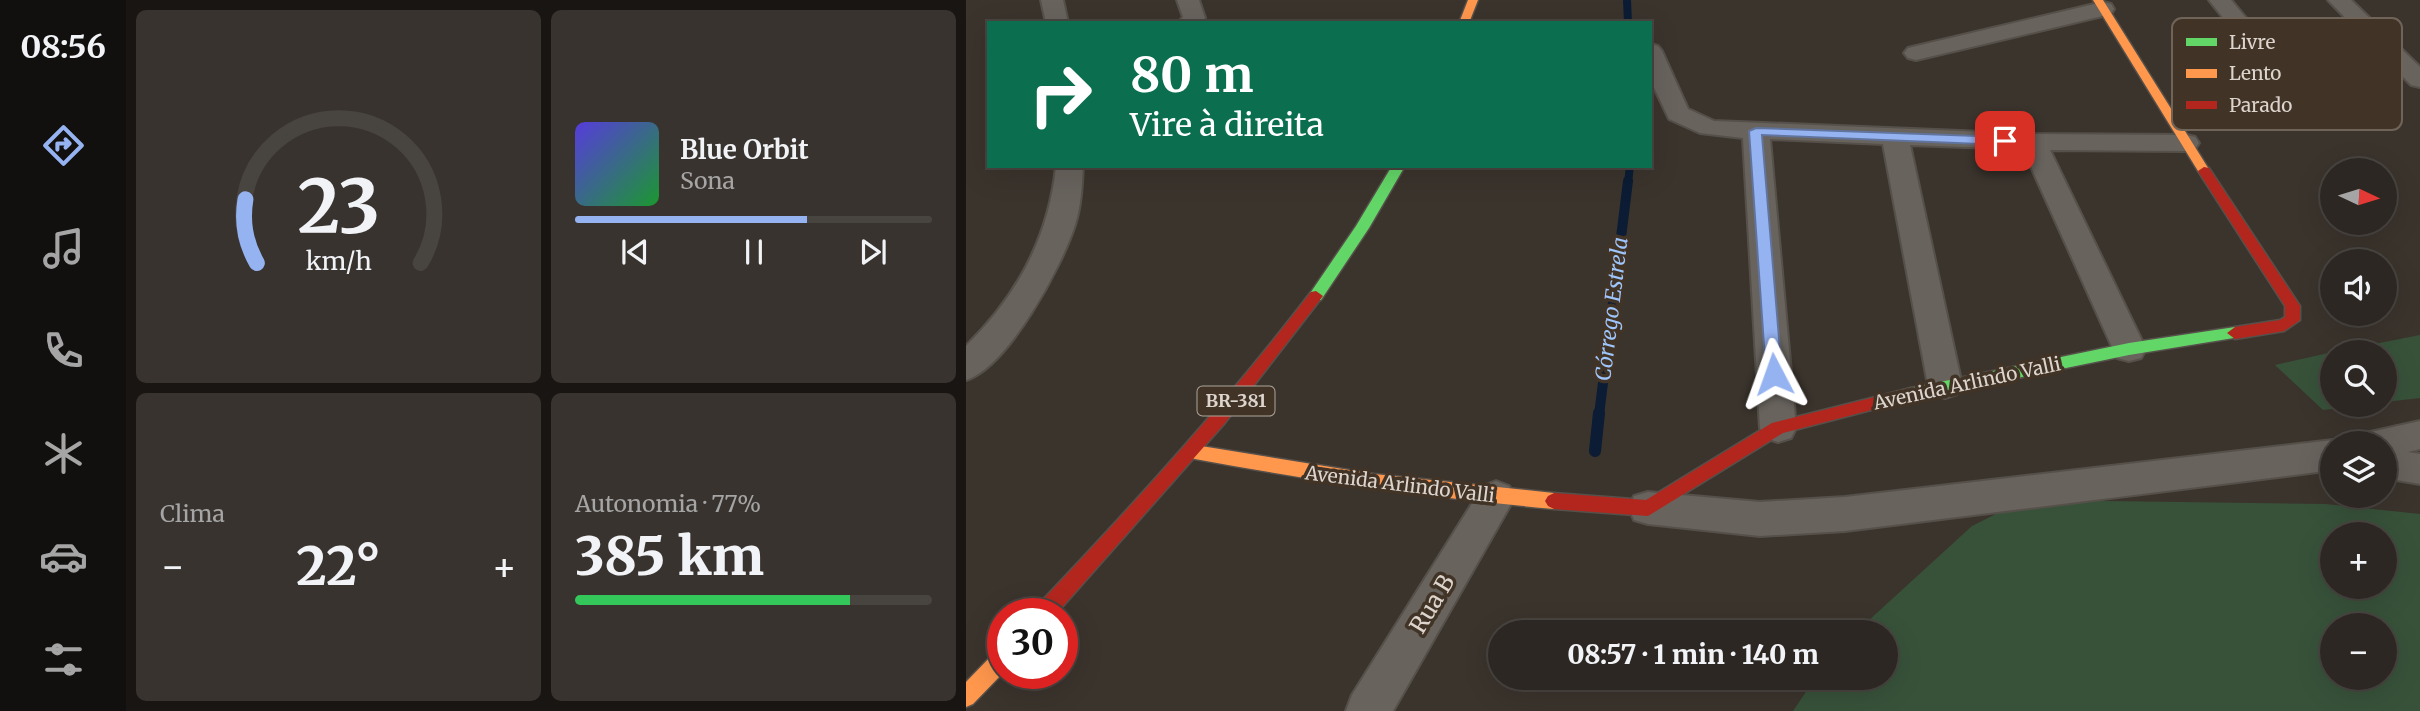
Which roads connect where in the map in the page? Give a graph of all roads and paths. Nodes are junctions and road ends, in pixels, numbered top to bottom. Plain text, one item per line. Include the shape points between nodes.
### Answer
1 (1052, 0) edge
2 (1188, 0) edge
3 (1473, 0) edge
4 (2220, 0) edge
5 (2339, 0) edge
6 (2100, 5) edge
7 (2235, 18) edge
8 (2357, 18) edge
9 (1057, 21) edge
10 (1191, 21) edge
11 (1465, 21) edge
12 (1916, 53) dead end
13 (1652, 56) edge
14 (2402, 62) edge
15 (2420, 80) edge
16 (2172, 121) edge
17 (2178, 130) edge
18 (1756, 131) junction
19 (1895, 138) junction
20 (2033, 142) junction
21 (2186, 143) junction
22 (1070, 168) edge
23 (1398, 168) edge
24 (2129, 349) junction
25 (966, 367) edge
26 (1945, 385) junction
27 (1778, 428) junction
28 (2420, 435) edge
29 (2397, 439) edge
30 (1195, 452) junction
31 (2320, 457) edge
32 (2397, 465) edge
33 (2420, 469) edge
34 (1496, 497) junction
35 (1648, 508) junction
36 (1058, 598) edge
37 (987, 674) edge
38 (966, 697) edge
39 (1368, 711) edge

1 - 9 street
2 - 10 street via 1194,12
3 - 11 street
4 - 7 street
5 - 8 street
6 - 12 street
6 - 16 street
13 - 18 street via 1678,114 1709,128
14 - 15 street
17 - 21 street
18 - 19 street
18 - 27 street
19 - 20 street
19 - 26 street
20 - 21 street
20 - 24 street
21 - 24 street, Avenida Arlindo Valli via 2293,306 2292,320 2284,325
22 - 25 street via 1070,185 1053,243 1033,289 991,344
23 - 30 street, BR-381 via 1346,256 1282,345
24 - 26 street, Avenida Arlindo Valli
26 - 27 street, Avenida Arlindo Valli
27 - 35 street, Avenida Arlindo Valli
28 - 29 street
30 - 34 street, Avenida Arlindo Valli via 1310,473
30 - 36 street, BR-381
31 - 35 street, Avenida Arlindo Valli via 1845,514 1760,519
32 - 33 street
34 - 35 street, Avenida Arlindo Valli
34 - 39 street, Rua B
37 - 38 street

